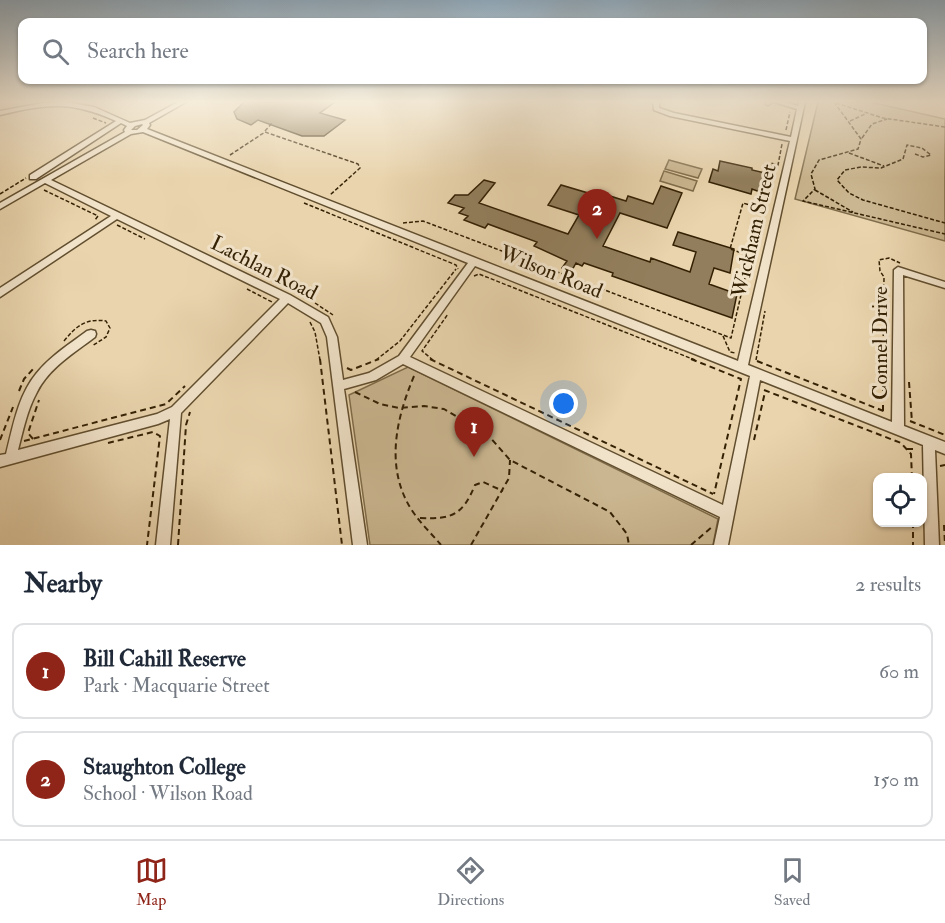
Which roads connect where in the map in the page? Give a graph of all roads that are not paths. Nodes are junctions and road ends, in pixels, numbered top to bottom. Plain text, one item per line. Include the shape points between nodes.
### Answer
1 (110, 127) edge
2 (137, 127) edge
3 (148, 127) edge
4 (732, 127) edge
5 (791, 127) edge
6 (130, 129) joint
7 (788, 139) junction
8 (32, 176) road end
9 (48, 182) junction
10 (0, 206) edge
11 (112, 218) junction
12 (474, 261) junction
13 (945, 285) edge
14 (0, 293) edge
15 (283, 302) junction
16 (91, 334) dead end
17 (403, 359) junction
18 (742, 367) junction
19 (756, 367) junction
20 (339, 386) junction
21 (176, 411) junction
22 (898, 429) junction
23 (929, 442) junction
24 (945, 448) edge
25 (5, 460) edge
26 (727, 514) junction
27 (163, 545) edge
28 (360, 545) edge
29 (721, 545) edge
30 (933, 545) edge

1 - 8 street
2 - 6 street
3 - 12 street, Wilson Road
4 - 7 street
5 - 7 street, Wickham Street
6 - 9 street
7 - 18 street, Wickham Street
9 - 10 street
9 - 11 street, Lachlan Road
11 - 14 street
11 - 15 street, Lachlan Road
12 - 17 street via 462,270
12 - 18 street, Wilson Road
13 - 22 street, Connel Drive via 898,270
15 - 20 street, Lachlan Road via 325,321 332,337
15 - 21 street
16 - 25 street via 46,369 37,381
17 - 20 street via 372,377
17 - 26 street
18 - 19 street, Wilson Road
19 - 22 street, Wilson Road
19 - 26 street
20 - 28 street, Lachlan Road
21 - 25 street
21 - 27 street
22 - 23 street, Wilson Road
23 - 24 street, Wilson Road
23 - 30 street
26 - 29 street

